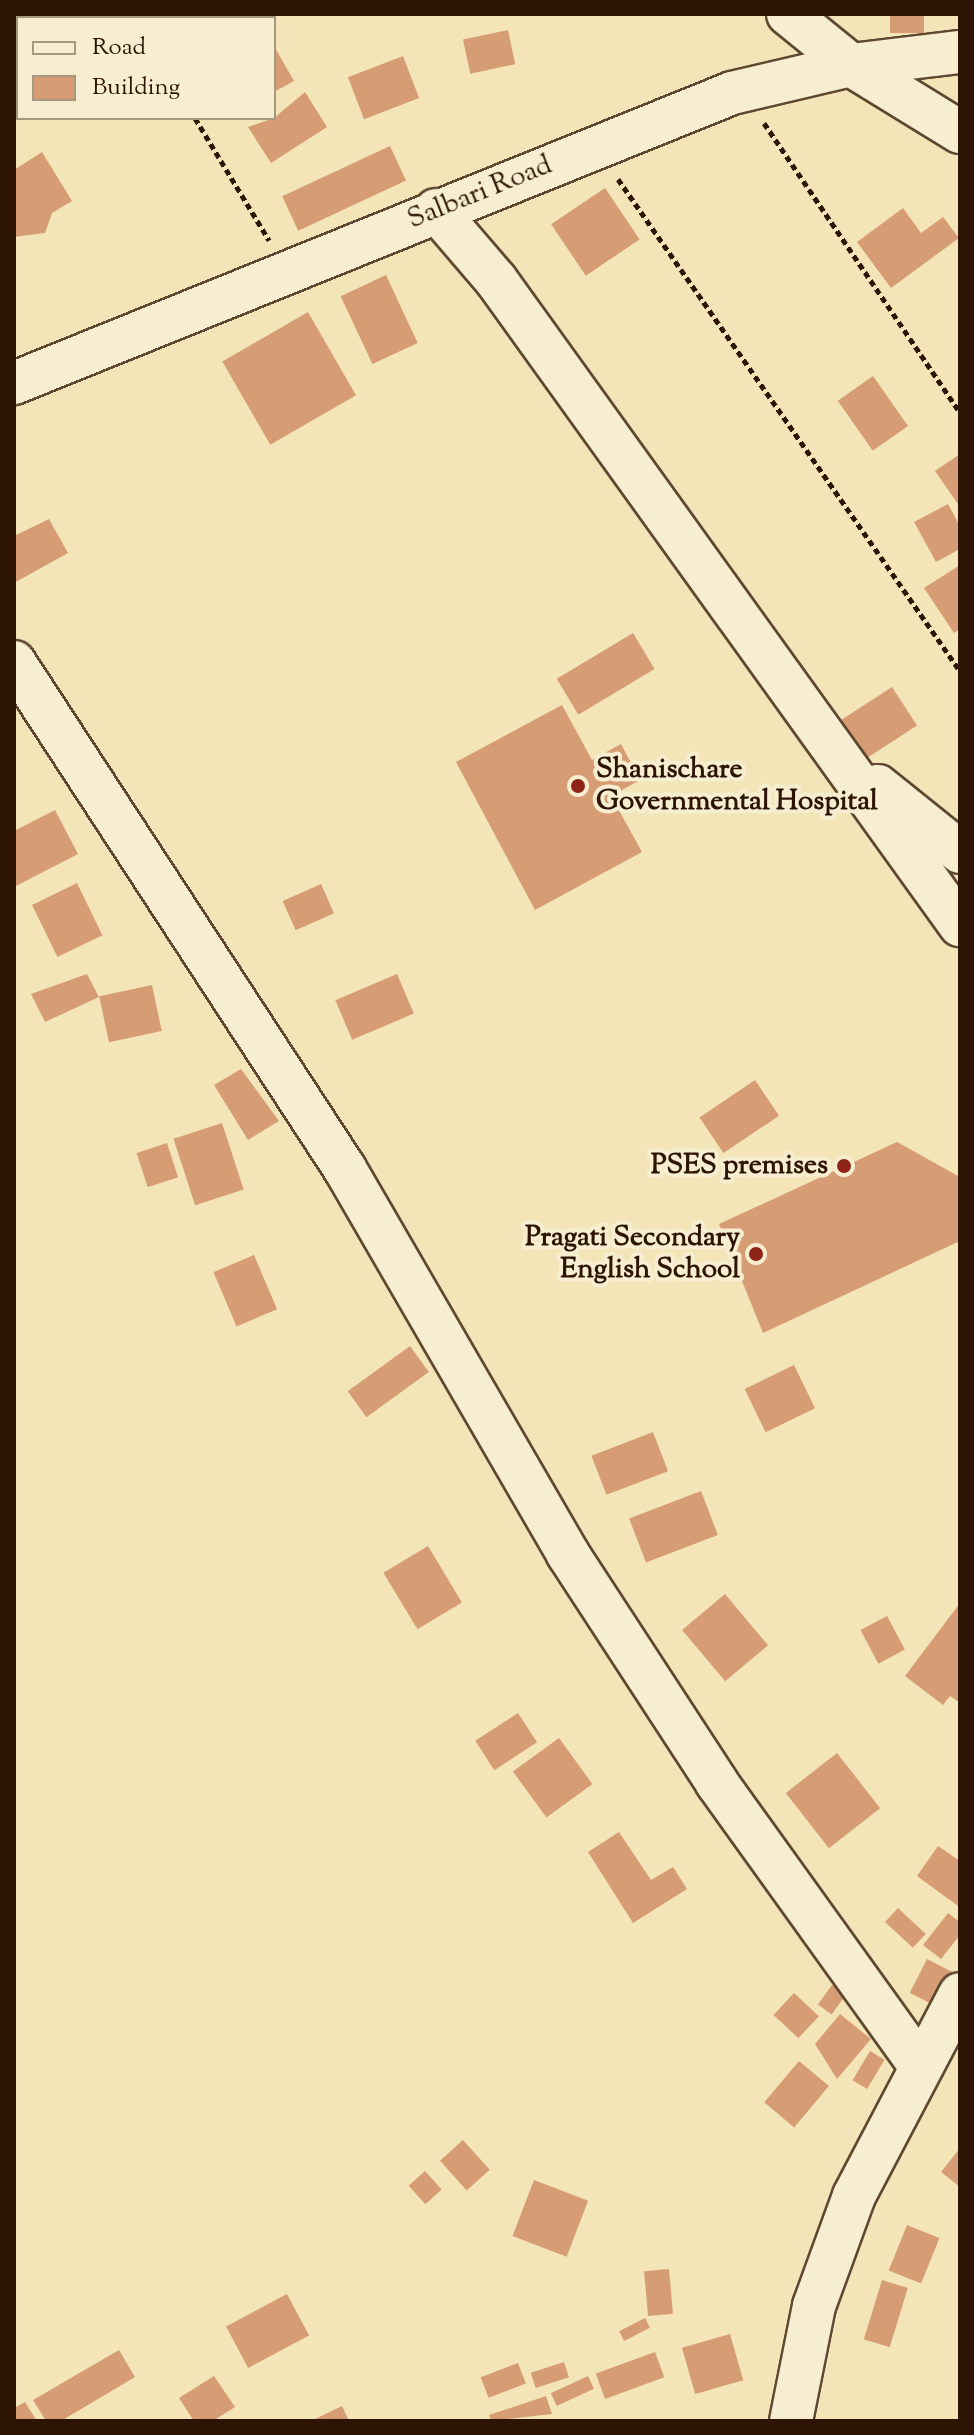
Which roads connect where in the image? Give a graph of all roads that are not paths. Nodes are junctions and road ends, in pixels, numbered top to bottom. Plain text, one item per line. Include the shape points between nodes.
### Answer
1 (788, 14) edge
2 (960, 52) edge
3 (851, 65) junction
4 (960, 132) edge
5 (436, 210) junction
6 (14, 383) edge
7 (14, 662) edge
8 (834, 750) junction
9 (960, 852) edge
10 (960, 925) edge
11 (960, 1994) edge
12 (920, 2066) junction
13 (791, 2421) edge

1 - 3 street
2 - 3 street, Salbari Road
3 - 4 street
3 - 5 street, Salbari Road via 774,83
5 - 6 street, Salbari Road
5 - 8 street via 496,280
7 - 12 street via 345,1169 568,1554 717,1783
8 - 9 street
8 - 10 street
11 - 12 street
12 - 13 street via 849,2210 814,2306

